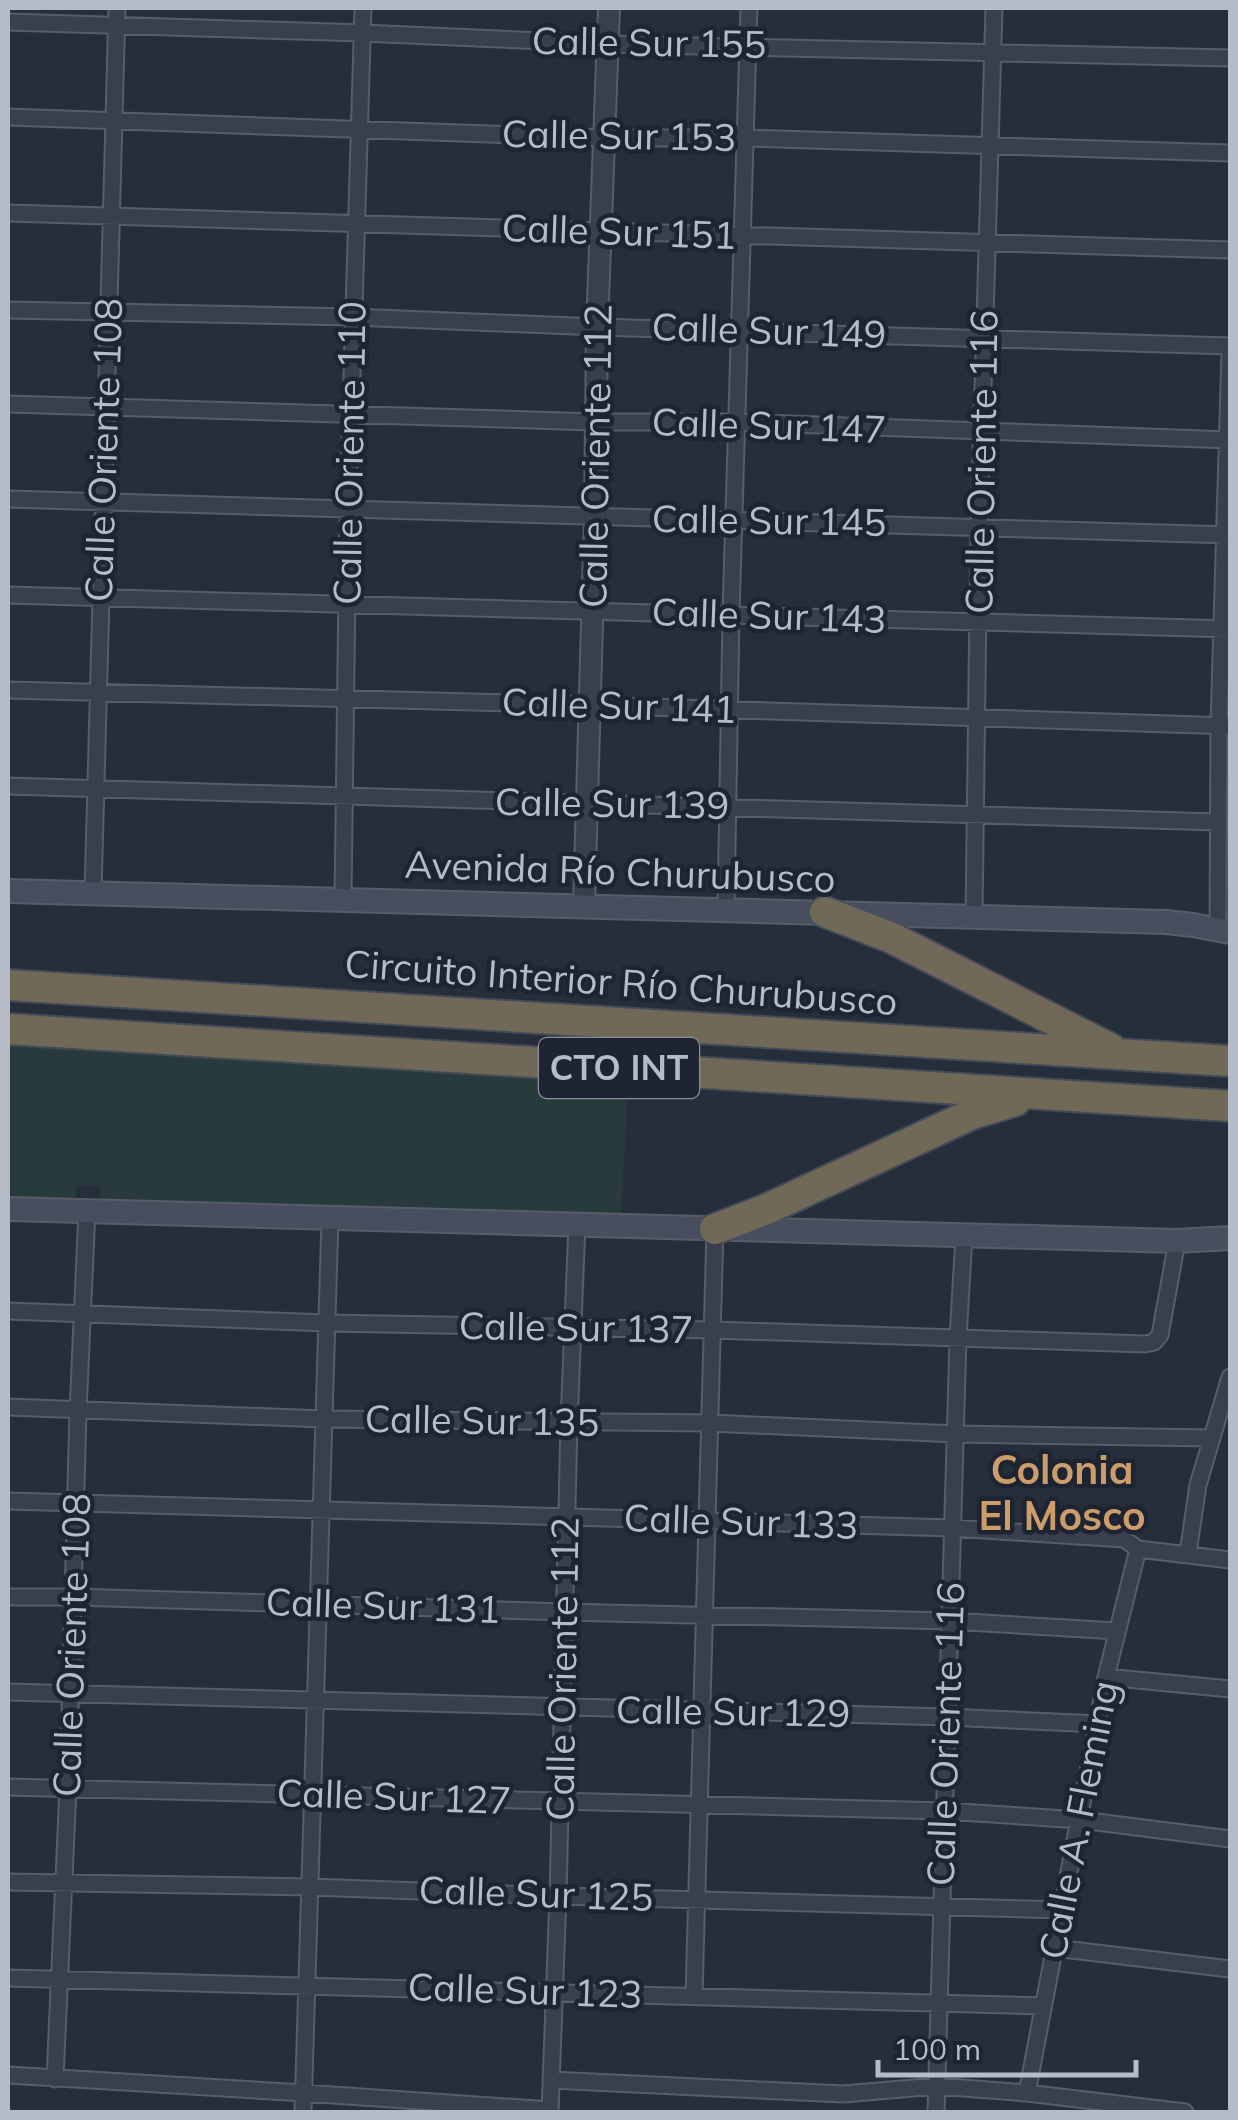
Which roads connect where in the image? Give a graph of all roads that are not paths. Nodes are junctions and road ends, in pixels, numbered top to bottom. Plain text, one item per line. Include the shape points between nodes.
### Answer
1 (116, 8) edge
2 (364, 8) edge
3 (610, 8) edge
4 (750, 8) edge
5 (994, 8) edge
6 (8, 22) edge
7 (116, 25) junction
8 (363, 33) junction
9 (608, 44) junction
10 (748, 46) junction
11 (992, 52) junction
12 (1230, 58) edge
13 (8, 117) edge
14 (114, 122) junction
15 (360, 129) junction
16 (605, 138) junction
17 (745, 138) junction
18 (990, 147) junction
19 (1230, 153) edge
20 (8, 213) edge
21 (111, 216) junction
22 (356, 223) junction
23 (602, 232) junction
24 (742, 236) junction
25 (987, 241) junction
26 (1230, 250) edge
27 (8, 310) edge
28 (108, 313) junction
29 (353, 317) junction
30 (598, 327) junction
31 (740, 330) junction
32 (984, 337) junction
33 (1230, 348) edge
34 (8, 404) edge
35 (105, 406) junction
36 (350, 414) junction
37 (596, 422) junction
38 (736, 422) junction
39 (982, 432) junction
40 (1229, 440) edge
41 (8, 499) edge
42 (103, 503) junction
43 (348, 509) junction
44 (595, 518) junction
45 (734, 520) junction
46 (979, 526) junction
47 (1228, 534) edge
48 (8, 595) edge
49 (100, 598) junction
50 (346, 604) junction
51 (592, 610) junction
52 (731, 614) junction
53 (979, 622) junction
54 (1226, 629) edge
55 (8, 690) edge
56 (98, 692) junction
57 (344, 699) junction
58 (590, 705) junction
59 (729, 710) junction
60 (976, 718) junction
61 (1225, 726) edge
62 (8, 786) edge
63 (94, 790) junction
64 (343, 797) junction
65 (587, 804) junction
66 (726, 806) junction
67 (974, 814) junction
68 (1217, 822) junction
69 (8, 891) edge
70 (93, 893) junction
71 (343, 899) junction
72 (584, 905) junction
73 (726, 909) junction
74 (825, 912) junction
75 (974, 917) junction
76 (1224, 931) edge
77 (8, 985) edge
78 (8, 1030) edge
79 (1122, 1055) junction
80 (1230, 1062) edge
81 (1042, 1094) junction
82 (1230, 1106) edge
83 (8, 1209) edge
84 (87, 1212) junction
85 (330, 1218) junction
86 (578, 1226) junction
87 (714, 1230) junction
88 (964, 1236) junction
89 (1230, 1238) edge
90 (1178, 1241) junction
91 (8, 1311) edge
92 (84, 1313) junction
93 (327, 1323) junction
94 (572, 1327) junction
95 (712, 1330) junction
96 (958, 1338) junction
97 (1230, 1377) edge
98 (8, 1407) edge
99 (78, 1411) junction
100 (324, 1420) junction
101 (569, 1422) junction
102 (710, 1424) junction
103 (956, 1434) junction
104 (1210, 1438) junction
105 (8, 1501) edge
106 (76, 1504) junction
107 (322, 1509) junction
108 (567, 1518) junction
109 (706, 1521) junction
110 (953, 1528) junction
111 (1138, 1549) junction
112 (1188, 1553) junction
113 (1230, 1560) edge
114 (8, 1597) edge
115 (73, 1597) junction
116 (318, 1604) junction
117 (565, 1612) junction
118 (705, 1614) junction
119 (950, 1621) junction
120 (1118, 1631) junction
121 (1106, 1677) junction
122 (1230, 1690) edge
123 (8, 1692) edge
124 (72, 1692) junction
125 (316, 1701) junction
126 (562, 1707) junction
127 (702, 1711) junction
128 (947, 1717) junction
129 (1098, 1724) junction
130 (8, 1787) edge
131 (68, 1788) junction
132 (313, 1794) junction
133 (560, 1803) junction
134 (700, 1806) junction
135 (945, 1811) junction
136 (1081, 1820) junction
137 (1230, 1839) edge
138 (8, 1882) edge
139 (63, 1884) junction
140 (310, 1887) junction
141 (558, 1896) junction
142 (697, 1899) junction
143 (941, 1905) junction
144 (1064, 1910) junction
145 (1055, 1948) junction
146 (1230, 1969) edge
147 (8, 1978) edge
148 (61, 1978) junction
149 (308, 1985) junction
150 (556, 1992) junction
151 (694, 1996) junction
152 (939, 2003) junction
153 (1043, 2006) junction
154 (8, 2076) edge
155 (55, 2078) junction
156 (551, 2080) junction
157 (937, 2086) junction
158 (304, 2093) junction
159 (1027, 2093) junction
160 (842, 2094) junction
161 (470, 2108) edge
162 (303, 2112) edge
163 (550, 2112) edge
164 (842, 2112) edge
165 (936, 2112) edge
166 (1185, 2112) edge

1 - 7 street, Calle Oriente 108
2 - 8 street, Calle Oriente 110
3 - 9 street, Calle Oriente 112
4 - 10 street
5 - 11 street, Calle Oriente 116
6 - 7 street, Calle Sur 155
7 - 8 street, Calle Sur 155
7 - 14 street, Calle Oriente 108
8 - 9 street, Calle Sur 155
8 - 15 street, Calle Oriente 110
9 - 10 street, Calle Sur 155
9 - 16 street, Calle Oriente 112
10 - 11 street, Calle Sur 155
10 - 17 street
11 - 12 street, Calle Sur 155
11 - 18 street, Calle Oriente 116
13 - 14 street, Calle Sur 153
14 - 15 street, Calle Sur 153
14 - 21 street, Calle Oriente 108
15 - 16 street, Calle Sur 153
15 - 22 street, Calle Oriente 110
16 - 17 street, Calle Sur 153
16 - 23 street, Calle Oriente 112
17 - 18 street, Calle Sur 153
17 - 24 street
18 - 19 street, Calle Sur 153
18 - 25 street, Calle Oriente 116
20 - 21 street, Calle Sur 151
21 - 22 street, Calle Sur 151
21 - 28 street, Calle Oriente 108
22 - 23 street, Calle Sur 151
22 - 29 street, Calle Oriente 110
23 - 24 street, Calle Sur 151
23 - 30 street, Calle Oriente 112
24 - 25 street, Calle Sur 151
24 - 31 street
25 - 26 street, Calle Sur 151
25 - 32 street, Calle Oriente 116
27 - 28 street, Calle Sur 149
28 - 29 street, Calle Sur 149
28 - 35 street, Calle Oriente 108
29 - 30 street, Calle Sur 149
29 - 36 street, Calle Oriente 110
30 - 31 street, Calle Sur 149
30 - 37 street, Calle Oriente 112
31 - 32 street, Calle Sur 149
31 - 38 street
32 - 33 street, Calle Sur 149
32 - 39 street, Calle Oriente 116
33 - 40 street
34 - 35 street, Calle Sur 147
35 - 36 street, Calle Sur 147
35 - 42 street, Calle Oriente 108
36 - 37 street, Calle Sur 147
36 - 43 street, Calle Oriente 110
37 - 38 street, Calle Sur 147
37 - 44 street, Calle Oriente 112
38 - 39 street, Calle Sur 147
38 - 45 street
39 - 40 street, Calle Sur 147
39 - 46 street, Calle Oriente 116
40 - 47 street
41 - 42 street, Calle Sur 145
42 - 43 street, Calle Sur 145
42 - 49 street, Calle Oriente 108
43 - 44 street, Calle Sur 145
43 - 50 street, Calle Oriente 110
44 - 45 street, Calle Sur 145
44 - 51 street, Calle Oriente 112
45 - 46 street, Calle Sur 145
45 - 52 street
46 - 47 street, Calle Sur 145
46 - 53 street, Calle Oriente 116
47 - 54 street
48 - 49 street, Calle Sur 143
49 - 50 street, Calle Sur 143
49 - 56 street, Calle Oriente 108
50 - 51 street, Calle Sur 143
50 - 57 street, Calle Oriente 110
51 - 52 street, Calle Sur 143
51 - 58 street, Calle Oriente 112
52 - 53 street, Calle Sur 143
52 - 59 street
53 - 54 street, Calle Sur 143
53 - 60 street, Calle Oriente 116
54 - 61 street
55 - 56 street, Calle Sur 141
56 - 57 street, Calle Sur 141
56 - 63 street, Calle Oriente 108
57 - 58 street, Calle Sur 141
57 - 64 street, Calle Oriente 110
58 - 59 street, Calle Sur 141
58 - 65 street, Calle Oriente 112
59 - 60 street, Calle Sur 141
59 - 66 street
60 - 61 street, Calle Sur 141
60 - 67 street, Calle Oriente 116
61 - 68 street
62 - 63 street, Calle Sur 139
63 - 64 street, Calle Sur 139
63 - 70 street, Calle Oriente 108
64 - 65 street, Calle Sur 139
64 - 71 street, Calle Oriente 110
65 - 66 street, Calle Sur 139
65 - 72 street, Calle Oriente 112
66 - 67 street, Calle Sur 139
66 - 73 street
67 - 68 street, Calle Sur 139
67 - 75 street, Calle Oriente 116
68 - 76 street
69 - 70 main road, Avenida Río Churubusco
70 - 71 main road, Avenida Río Churubusco
71 - 72 main road, Avenida Río Churubusco
72 - 73 main road, Avenida Río Churubusco
73 - 74 main road, Avenida Río Churubusco
74 - 75 main road, Avenida Río Churubusco
74 - 79 highway via 892,938
75 - 76 main road, Avenida Río Churubusco via 1166,922
77 - 79 highway, Circuito Interior Río Churubusco / CTO INT
78 - 81 highway, CTO INT
79 - 80 highway, Circuito Interior Río Churubusco / CTO INT
81 - 82 highway, CTO INT
81 - 87 highway via 972,1114
83 - 84 main road
84 - 85 main road
84 - 92 street, Calle Oriente 108
85 - 86 main road
85 - 93 street
86 - 87 main road
86 - 94 street, Calle Oriente 112
87 - 88 main road
87 - 95 street
88 - 90 main road
88 - 96 street, Calle Oriente 116
89 - 90 main road
90 - 96 street, Calle Sur 137 via 1154,1342
91 - 92 street, Calle Sur 137
92 - 93 street, Calle Sur 137
92 - 99 street, Calle Oriente 108
93 - 94 street, Calle Sur 137
93 - 100 street
94 - 95 street, Calle Sur 137
94 - 101 street, Calle Oriente 112
95 - 96 street, Calle Sur 137
95 - 102 street
96 - 103 street, Calle Oriente 116
97 - 104 street
98 - 99 street, Calle Sur 135
99 - 100 street, Calle Sur 135
99 - 106 street, Calle Oriente 108
100 - 101 street, Calle Sur 135
100 - 107 street
101 - 102 street, Calle Sur 135
101 - 108 street, Calle Oriente 112
102 - 103 street, Calle Sur 135
102 - 109 street
103 - 104 street, Calle Sur 135
103 - 110 street, Calle Oriente 116
104 - 112 street
105 - 106 street, Calle Sur 133
106 - 107 street, Calle Sur 133
106 - 115 street, Calle Oriente 108
107 - 108 street, Calle Sur 133
107 - 116 street
108 - 109 street, Calle Sur 133
108 - 117 street, Calle Oriente 112
109 - 110 street, Calle Sur 133
109 - 118 street
110 - 111 street, Calle Sur 133 via 1124,1539
110 - 119 street, Calle Oriente 116
111 - 112 street, Calle Sur 133
111 - 120 street, Calle A. Fleming
112 - 113 street, Calle Sur 133
114 - 115 street, Calle Sur 131
115 - 116 street, Calle Sur 131
115 - 124 street, Calle Oriente 108
116 - 117 street, Calle Sur 131
116 - 125 street
117 - 118 street, Calle Sur 131
117 - 126 street, Calle Oriente 112
118 - 119 street, Calle Sur 131
118 - 127 street
119 - 120 street, Calle Sur 131
119 - 128 street, Calle Oriente 116
120 - 121 street, Calle A. Fleming
121 - 122 street
121 - 129 street, Calle A. Fleming
123 - 124 street, Calle Sur 129
124 - 125 street, Calle Sur 129
124 - 131 street, Calle Oriente 108
125 - 126 street, Calle Sur 129
125 - 132 street
126 - 127 street, Calle Sur 129
126 - 133 street, Calle Oriente 112
127 - 128 street, Calle Sur 129
127 - 134 street
128 - 129 street, Calle Sur 129
128 - 135 street, Calle Oriente 116
129 - 136 street, Calle A. Fleming
130 - 131 street, Calle Sur 127
131 - 132 street, Calle Sur 127
131 - 139 street, Calle Oriente 108
132 - 133 street, Calle Sur 127
132 - 140 street
133 - 134 street, Calle Sur 127
133 - 141 street, Calle Oriente 112
134 - 135 street, Calle Sur 127
134 - 142 street
135 - 136 street, Calle Sur 127
135 - 143 street, Calle Oriente 116
136 - 137 street, Calle Sur 127
136 - 144 street, Calle A. Fleming
138 - 139 street, Calle Sur 125
139 - 140 street, Calle Sur 125
139 - 148 street, Calle Oriente 108
140 - 141 street, Calle Sur 125
140 - 149 street
141 - 142 street, Calle Sur 125
141 - 150 street, Calle Oriente 112
142 - 143 street, Calle Sur 125
142 - 151 street
143 - 144 street, Calle Sur 125
143 - 152 street, Calle Oriente 116
144 - 145 street, Calle A. Fleming
145 - 146 street
145 - 153 street, Calle A. Fleming
147 - 148 street, Calle Sur 123
148 - 149 street, Calle Sur 123
148 - 155 street, Calle Oriente 108
149 - 150 street, Calle Sur 123
149 - 158 street
150 - 151 street, Calle Sur 123
150 - 156 street, Calle Oriente 112
151 - 152 street, Calle Sur 123
152 - 153 street, Calle Sur 123
152 - 157 street, Calle Oriente 116
153 - 159 street, Calle A. Fleming
154 - 155 street
155 - 158 street
156 - 160 street
156 - 163 street, Calle Oriente 112
157 - 159 street
157 - 160 street
157 - 165 street, Calle Oriente 116
158 - 161 street
158 - 162 street
159 - 166 street
160 - 164 street
161 - 163 street

